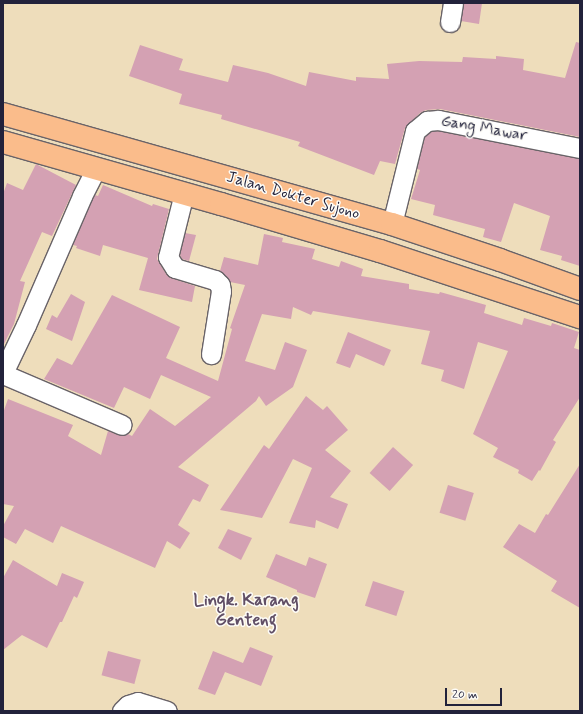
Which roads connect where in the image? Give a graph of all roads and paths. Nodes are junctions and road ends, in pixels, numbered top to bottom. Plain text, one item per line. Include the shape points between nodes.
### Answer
1 (453, 3) edge
2 (450, 22) dead end
3 (3, 114) edge
4 (3, 142) edge
5 (580, 148) edge
6 (96, 169) junction
7 (227, 177) junction
8 (184, 193) junction
9 (221, 204) junction
10 (392, 224) junction
11 (580, 289) edge
12 (580, 318) edge
13 (211, 354) dead end
14 (3, 373) edge
15 (122, 425) dead end
16 (122, 711) edge
17 (167, 711) edge

1 - 2 street
3 - 7 highway, Jalan Dokter Sujono
4 - 6 highway
5 - 10 street, Gang Mawar via 438,120 427,121 415,131
6 - 8 highway
6 - 14 street
7 - 9 highway
7 - 10 highway, Jalan Dokter Sujono
8 - 9 highway
8 - 13 street via 168,257 175,268 214,280 220,285
9 - 12 highway via 442,270
10 - 11 highway, Jalan Dokter Sujono
14 - 15 street
16 - 17 street via 128,705 138,702

